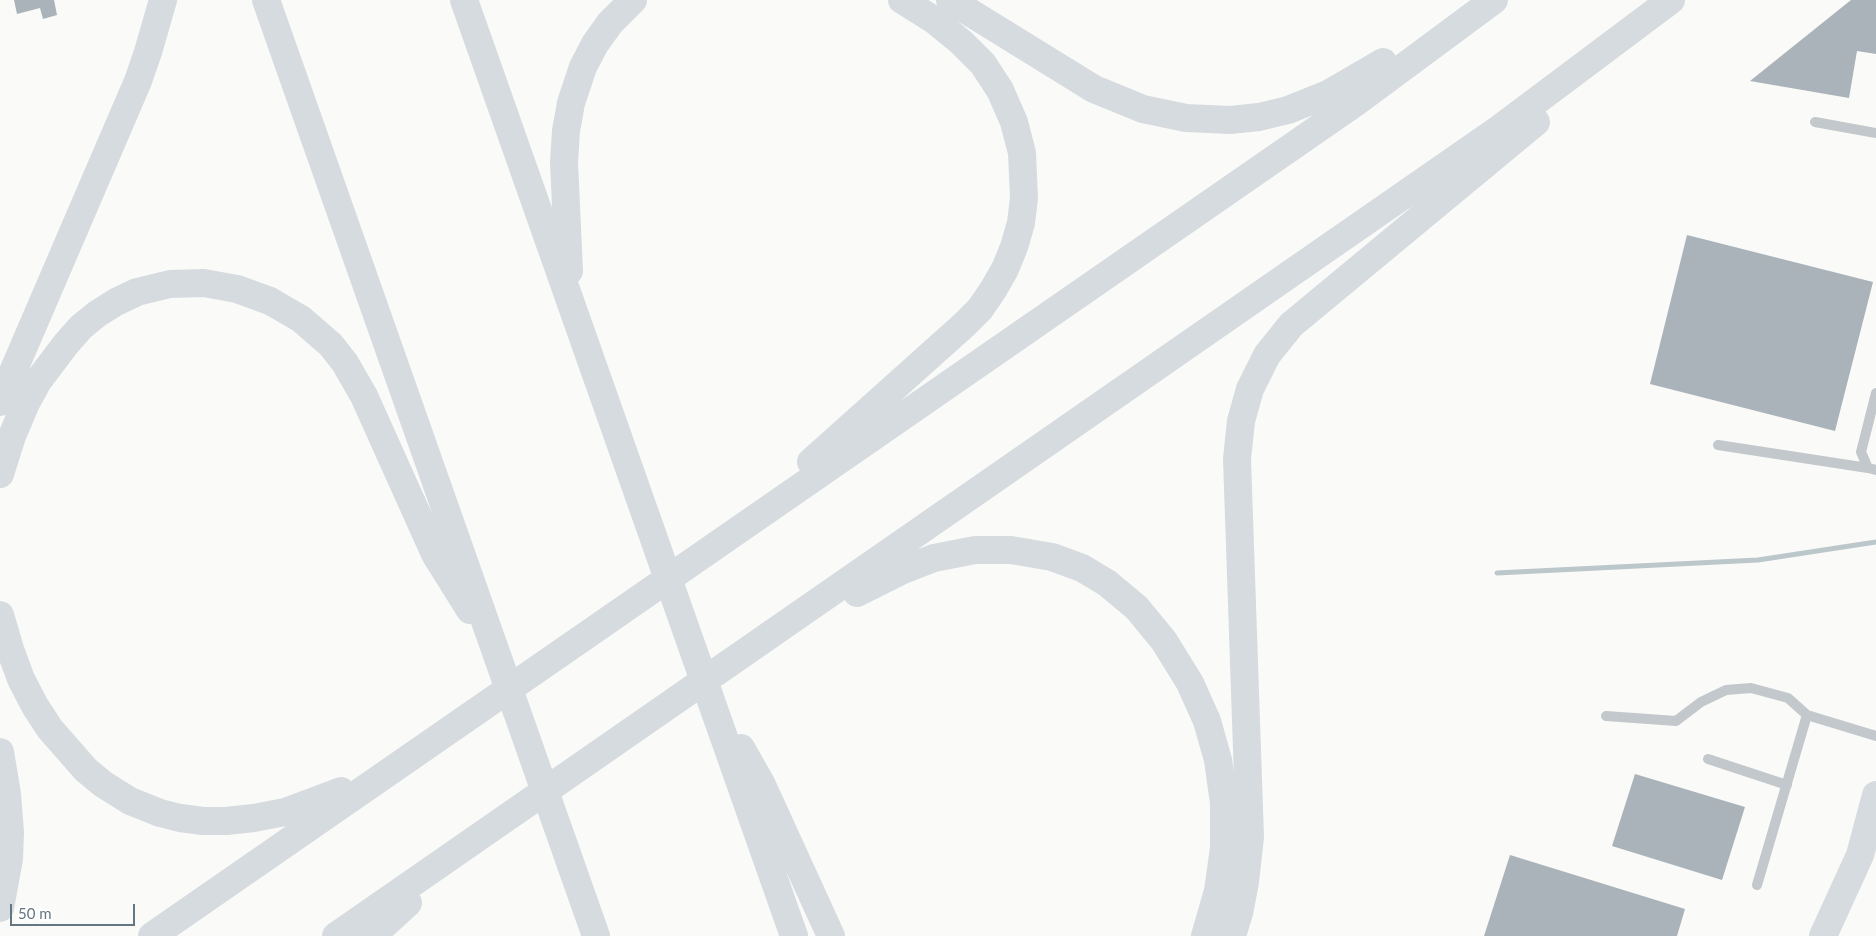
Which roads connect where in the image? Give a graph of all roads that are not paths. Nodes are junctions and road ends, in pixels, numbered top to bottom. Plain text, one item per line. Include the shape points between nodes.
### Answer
1 (162, 0) edge
2 (266, 0) edge
3 (464, 0) edge
4 (633, 0) edge
5 (902, 0) edge
6 (950, 0) edge
7 (1482, 0) edge
8 (1494, 0) edge
9 (1671, 0) edge
10 (1675, 0) edge
11 (1815, 122) dead end
12 (1876, 133) edge
13 (570, 302) junction
14 (1876, 393) edge
15 (0, 402) edge
16 (1718, 445) dead end
17 (1872, 469) edge
18 (0, 474) edge
19 (724, 540) junction
20 (0, 615) edge
21 (760, 643) junction
22 (496, 650) junction
23 (707, 689) junction
24 (1807, 715) junction
25 (1606, 716) dead end
26 (455, 726) junction
27 (1876, 736) edge
28 (0, 752) edge
29 (1708, 759) dead end
30 (1787, 785) junction
31 (1876, 795) edge
32 (491, 829) junction
33 (1757, 885) dead end
34 (0, 908) edge
35 (152, 936) edge
36 (336, 936) edge
37 (372, 936) edge
38 (596, 936) edge
39 (794, 936) edge
40 (831, 936) edge
41 (1205, 936) edge
42 (1232, 936) edge
43 (1823, 936) edge

1 - 15 main road via 138,81
2 - 22 main road
3 - 13 main road
4 - 13 main road via 610,24 589,55 578,79 568,116 564,177
5 - 19 main road via 962,42 989,73 1006,101 1024,164 1023,210 1014,247 993,290 972,317
6 - 7 main road via 1081,82 1119,100 1143,110 1214,120 1274,114 1315,100 1369,71
8 - 19 main road via 1347,108
9 - 21 main road via 1491,134
10 - 42 main road via 1526,131 1301,316 1278,340 1255,378 1243,410 1238,446 1250,837 1245,882
11 - 12 lane
13 - 23 main road
14 - 17 lane via 1861,452
16 - 17 lane
18 - 22 main road via 26,402 45,371 73,335 106,307 149,289 181,283 221,286 260,297 307,323 345,363 364,396 435,554
19 - 26 main road
20 - 26 main road via 21,679 43,718 68,752 112,790 140,806 170,816 226,820 285,812 358,783
21 - 32 main road
21 - 41 main road via 903,570 961,552 999,550 1042,554 1072,564 1108,583 1144,615 1171,652 1196,695 1211,734 1222,788 1225,832 1221,877
22 - 38 main road
23 - 39 main road
23 - 40 main road via 762,785
24 - 25 lane via 1788,698 1751,688 1726,690 1701,702 1676,721
24 - 27 lane
24 - 30 lane
26 - 35 main road
28 - 34 main road via 10,832 9,860
29 - 30 lane
30 - 33 lane
31 - 43 main road via 1860,855
32 - 36 main road
32 - 37 main road

